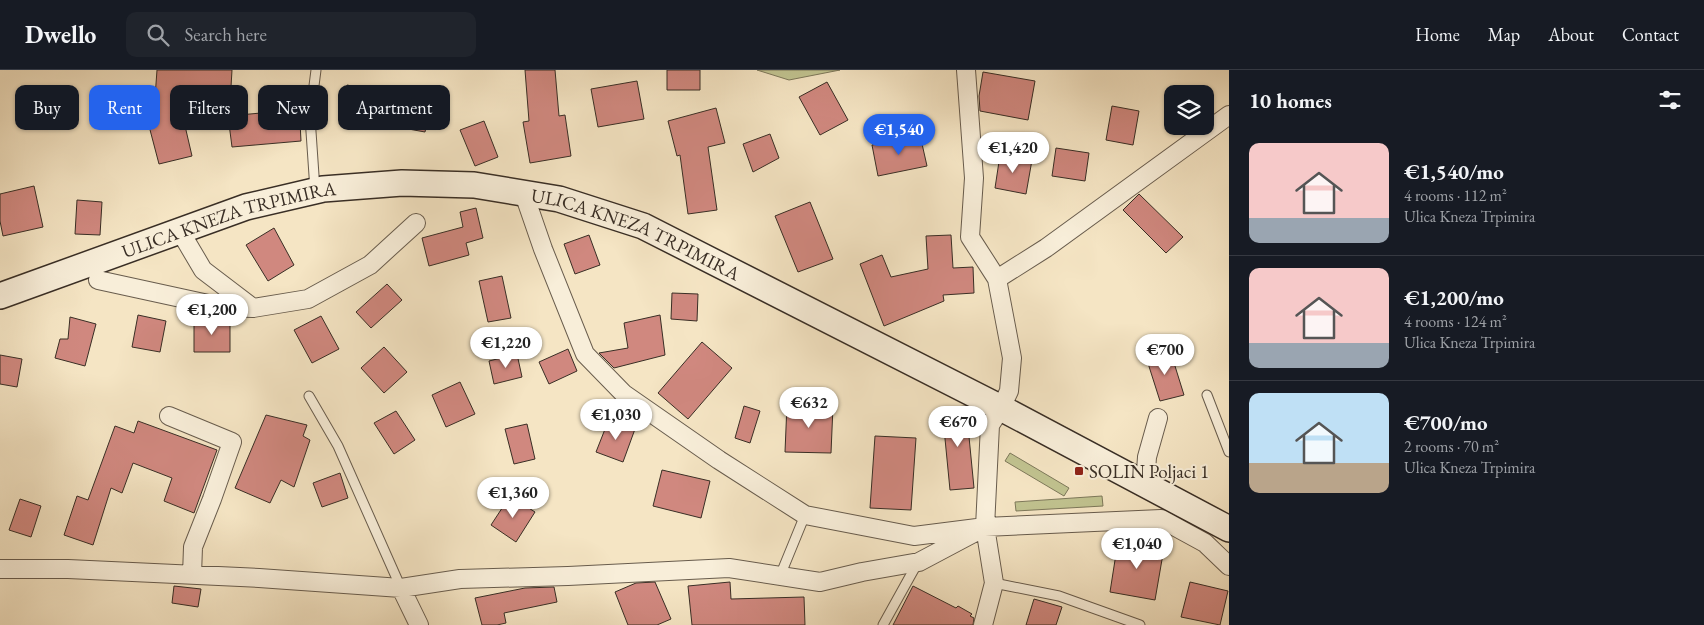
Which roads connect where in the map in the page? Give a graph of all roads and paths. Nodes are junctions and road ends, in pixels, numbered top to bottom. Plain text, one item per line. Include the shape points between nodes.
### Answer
1 (316, 70) edge
2 (966, 70) edge
3 (1229, 115) edge
4 (315, 191) junction
5 (524, 194) junction
6 (416, 223) dead end
7 (180, 231) junction
8 (996, 279) junction
9 (98, 280) dead end
10 (0, 296) edge
11 (253, 308) junction
12 (1207, 395) dead end
13 (309, 396) dead end
14 (1001, 408) junction
15 (169, 416) dead end
16 (1158, 418) dead end
17 (1229, 452) edge
18 (1144, 485) junction
19 (805, 515) junction
20 (985, 527) junction
21 (1229, 530) edge
22 (919, 562) junction
23 (1229, 566) edge
24 (0, 569) edge
25 (192, 575) junction
26 (780, 576) junction
27 (994, 583) junction
28 (401, 588) junction
29 (419, 625) edge
30 (883, 625) edge
31 (983, 625) edge
32 (1140, 625) edge

1 - 4 lane via 310,117
2 - 8 street via 974,178 970,237
3 - 8 street via 1046,248
4 - 5 main road, ULICA KNEZA TRPIMIRA via 402,183 474,185
4 - 7 main road, ULICA KNEZA TRPIMIRA via 246,207
5 - 14 main road, ULICA KNEZA TRPIMIRA via 559,199 643,226
5 - 19 street via 585,354 624,394
6 - 11 street via 370,264 308,299
7 - 10 main road, ULICA KNEZA TRPIMIRA
7 - 11 street via 203,270
8 - 14 street via 1012,358 1008,391
9 - 11 street via 222,307
12 - 17 lane
13 - 28 lane via 338,446
14 - 18 main road, ULICA KNEZA TRPIMIRA
14 - 20 street via 990,425
15 - 25 street via 232,442 193,547
16 - 18 street via 1147,457
18 - 21 main road, ULICA KNEZA TRPIMIRA
19 - 20 street via 914,536
19 - 26 lane
20 - 22 street
20 - 23 street via 1162,519 1205,543
20 - 27 street
22 - 26 street via 820,582
22 - 30 lane
24 - 25 street
25 - 28 street
26 - 28 street via 728,568 460,579
27 - 31 street
27 - 32 lane via 1059,596
28 - 29 street

